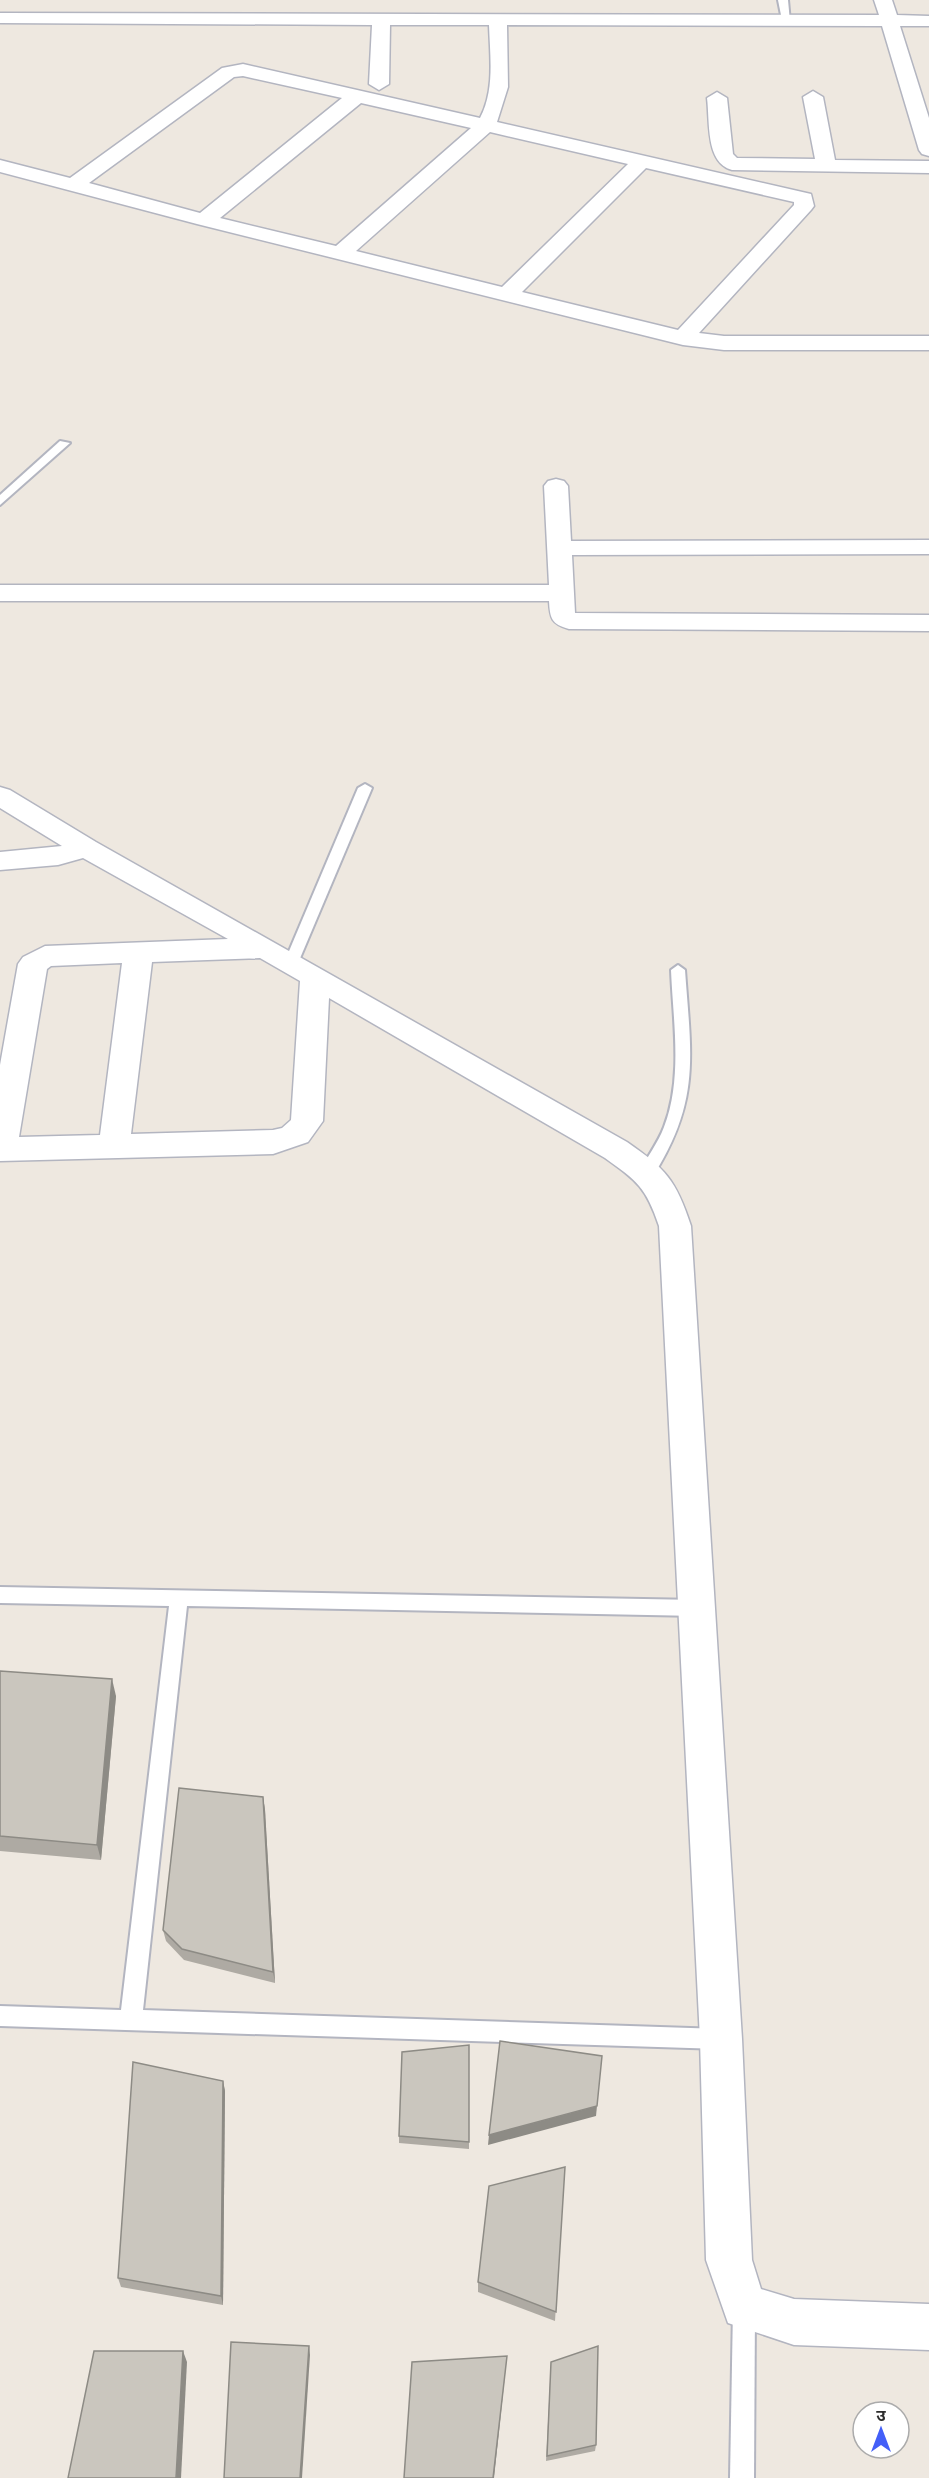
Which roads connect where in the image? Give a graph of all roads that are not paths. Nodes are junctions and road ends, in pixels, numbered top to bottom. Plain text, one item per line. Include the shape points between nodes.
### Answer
1 (783, 0) edge
2 (883, 0) edge
3 (0, 18) edge
4 (498, 19) junction
5 (381, 20) junction
6 (787, 20) junction
7 (889, 20) junction
8 (929, 21) edge
9 (379, 84) dead end
10 (357, 96) junction
11 (813, 97) dead end
12 (717, 98) dead end
13 (486, 125) junction
14 (929, 150) edge
15 (643, 160) junction
16 (0, 166) edge
17 (827, 167) junction
18 (929, 167) edge
19 (73, 186) junction
20 (204, 220) junction
21 (341, 253) junction
22 (507, 294) junction
23 (683, 339) junction
24 (929, 343) edge
25 (64, 443) dead end
26 (556, 486) dead end
27 (0, 501) edge
28 (929, 547) edge
29 (558, 548) junction
30 (0, 593) edge
31 (560, 593) junction
32 (929, 623) edge
33 (365, 788) dead end
34 (0, 796) edge
35 (86, 848) junction
36 (0, 861) edge
37 (138, 953) junction
38 (290, 963) junction
39 (678, 970) dead end
40 (114, 1147) junction
41 (0, 1149) edge
42 (647, 1172) junction
43 (0, 1595) edge
44 (179, 1598) junction
45 (698, 1608) junction
46 (0, 2016) edge
47 (131, 2019) junction
48 (721, 2039) junction
49 (744, 2307) junction
50 (929, 2327) edge
51 (742, 2478) edge

1 - 6 lane
2 - 7 street
3 - 5 street
4 - 5 street
4 - 6 street
4 - 13 street via 500,93
5 - 9 street
6 - 7 street
7 - 8 street
7 - 14 street
10 - 13 street
10 - 19 street via 251,70 229,72
10 - 20 street
11 - 17 street
12 - 17 street via 726,161 742,166
13 - 15 street
13 - 21 street
15 - 22 street
15 - 23 street via 800,195 806,201
16 - 19 street
17 - 18 street
19 - 20 street
20 - 21 street
21 - 22 street
22 - 23 street
23 - 24 street via 724,343
25 - 27 lane
26 - 29 street
28 - 29 street
29 - 31 street
30 - 31 street
31 - 32 street via 563,618 575,622
33 - 38 lane
34 - 35 street
35 - 36 street via 58,856
35 - 38 street
37 - 38 street
37 - 40 street
37 - 41 street via 45,957 33,964
38 - 40 street via 307,1121 302,1132 273,1142
38 - 42 street via 616,1150
39 - 42 lane via 682,1083 676,1118
40 - 41 street
42 - 45 street via 665,1195 675,1226
43 - 44 lane
44 - 45 lane
44 - 47 lane
45 - 48 street
46 - 47 lane
47 - 48 lane
48 - 49 street via 729,2260
49 - 50 street via 794,2322
49 - 51 lane

